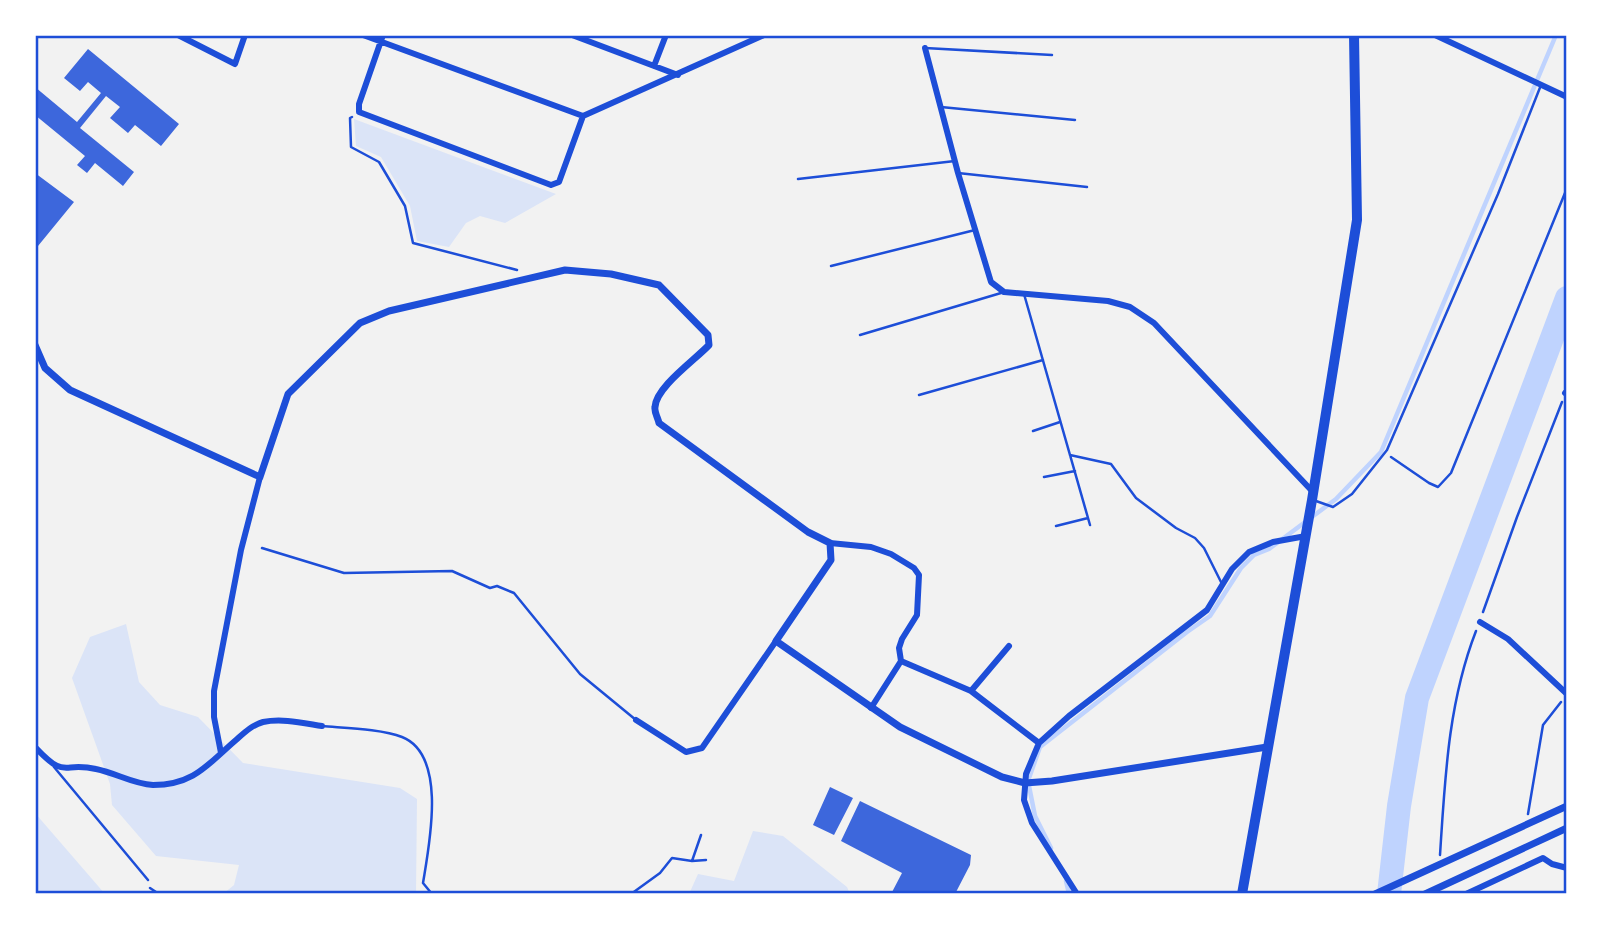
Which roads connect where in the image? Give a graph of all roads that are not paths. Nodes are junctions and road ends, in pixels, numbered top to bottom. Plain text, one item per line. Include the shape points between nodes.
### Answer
1 (178, 35) edge
2 (245, 35) edge
3 (363, 35) edge
4 (572, 35) edge
5 (666, 35) edge
6 (764, 35) edge
7 (1354, 35) edge
8 (1435, 35) edge
9 (382, 38) edge
10 (925, 48) joint
11 (1052, 55) dead end
12 (654, 66) junction
13 (678, 75) junction
14 (1541, 85) junction
15 (1567, 97) edge
16 (941, 107) junction
17 (583, 116) junction
18 (1075, 120) dead end
19 (955, 161) junction
20 (958, 173) junction
21 (798, 179) dead end
22 (1087, 187) dead end
23 (975, 230) junction
24 (831, 266) dead end
25 (1004, 292) junction
26 (1024, 294) junction
27 (860, 335) dead end
28 (35, 345) edge
29 (1043, 360) junction
30 (919, 395) dead end
31 (1060, 422) junction
32 (1034, 431) dead end
33 (1070, 455) junction
34 (1075, 471) junction
35 (260, 477) junction
36 (1044, 477) dead end
37 (1314, 498) junction
38 (1088, 518) junction
39 (1090, 524) dead end
40 (1056, 526) dead end
41 (1306, 536) junction
42 (830, 543) junction
43 (262, 548) dead end
44 (1222, 585) junction
45 (1480, 622) road end
46 (776, 641) junction
47 (1009, 646) dead end
48 (901, 660) junction
49 (971, 691) junction
50 (1566, 694) edge
51 (871, 708) junction
52 (636, 720) joint
53 (322, 726) joint
54 (1039, 743) junction
55 (35, 747) edge
56 (1267, 747) junction
57 (221, 753) junction
58 (52, 765) junction
59 (1026, 783) junction
60 (1567, 806) edge
61 (1567, 828) edge
62 (701, 835) dead end
63 (706, 860) dead end
64 (692, 861) junction
65 (1567, 868) edge
66 (148, 880) dead end
67 (1429, 893) edge
68 (432, 894) edge
69 (631, 894) edge
70 (1077, 894) edge
71 (1242, 894) edge
72 (1375, 894) edge
73 (1466, 894) edge

1 - 2 street via 235,64
3 - 9 street
4 - 12 street
5 - 12 street
6 - 13 street
7 - 37 main road via 1357,220
8 - 14 street
9 - 17 street
9 - 17 street via 359,111 551,185 559,181
10 - 11 lane
10 - 16 street
12 - 13 street
13 - 17 street
14 - 15 street
14 - 37 lane via 1385,453 1352,494 1334,508
16 - 18 lane
16 - 19 street
19 - 20 street
19 - 21 lane
20 - 22 lane
20 - 23 street
23 - 24 lane
23 - 25 street via 991,282
25 - 26 street
25 - 27 lane
26 - 29 lane
26 - 37 street via 1130,307 1154,324
28 - 35 street via 46,368 70,390
29 - 30 lane
29 - 31 lane
31 - 32 lane
31 - 33 lane
33 - 34 lane
33 - 44 lane via 1111,464 1136,498 1205,548
34 - 36 lane
34 - 38 lane
35 - 42 street via 288,394 359,323 389,311 565,270 611,274 659,285 708,335 709,345 657,398 654,409 659,423 807,532
35 - 57 street via 214,691
37 - 41 main road
38 - 39 lane
38 - 40 lane
41 - 44 street via 1249,552
41 - 56 main road
42 - 46 street via 831,560
42 - 48 street via 891,554 919,575 917,615 902,639
43 - 52 lane via 344,573 452,571 514,593 580,674
44 - 54 street via 1207,610
45 - 50 street via 1508,639
46 - 51 street
46 - 52 street via 702,748 686,752
47 - 49 street
48 - 49 street
48 - 51 street
49 - 54 street
51 - 59 street via 979,766
53 - 57 street via 277,720 260,723
53 - 68 lane via 401,736 414,744 425,761 434,804 423,883
54 - 59 street
55 - 58 street
56 - 59 street
56 - 71 main road
57 - 58 street via 186,780 156,785 135,783 93,768 65,770
58 - 66 lane
59 - 70 street via 1024,800 1032,823
60 - 72 street
61 - 67 street
62 - 64 lane
63 - 64 lane
64 - 69 lane via 672,858
65 - 73 street via 1543,858

